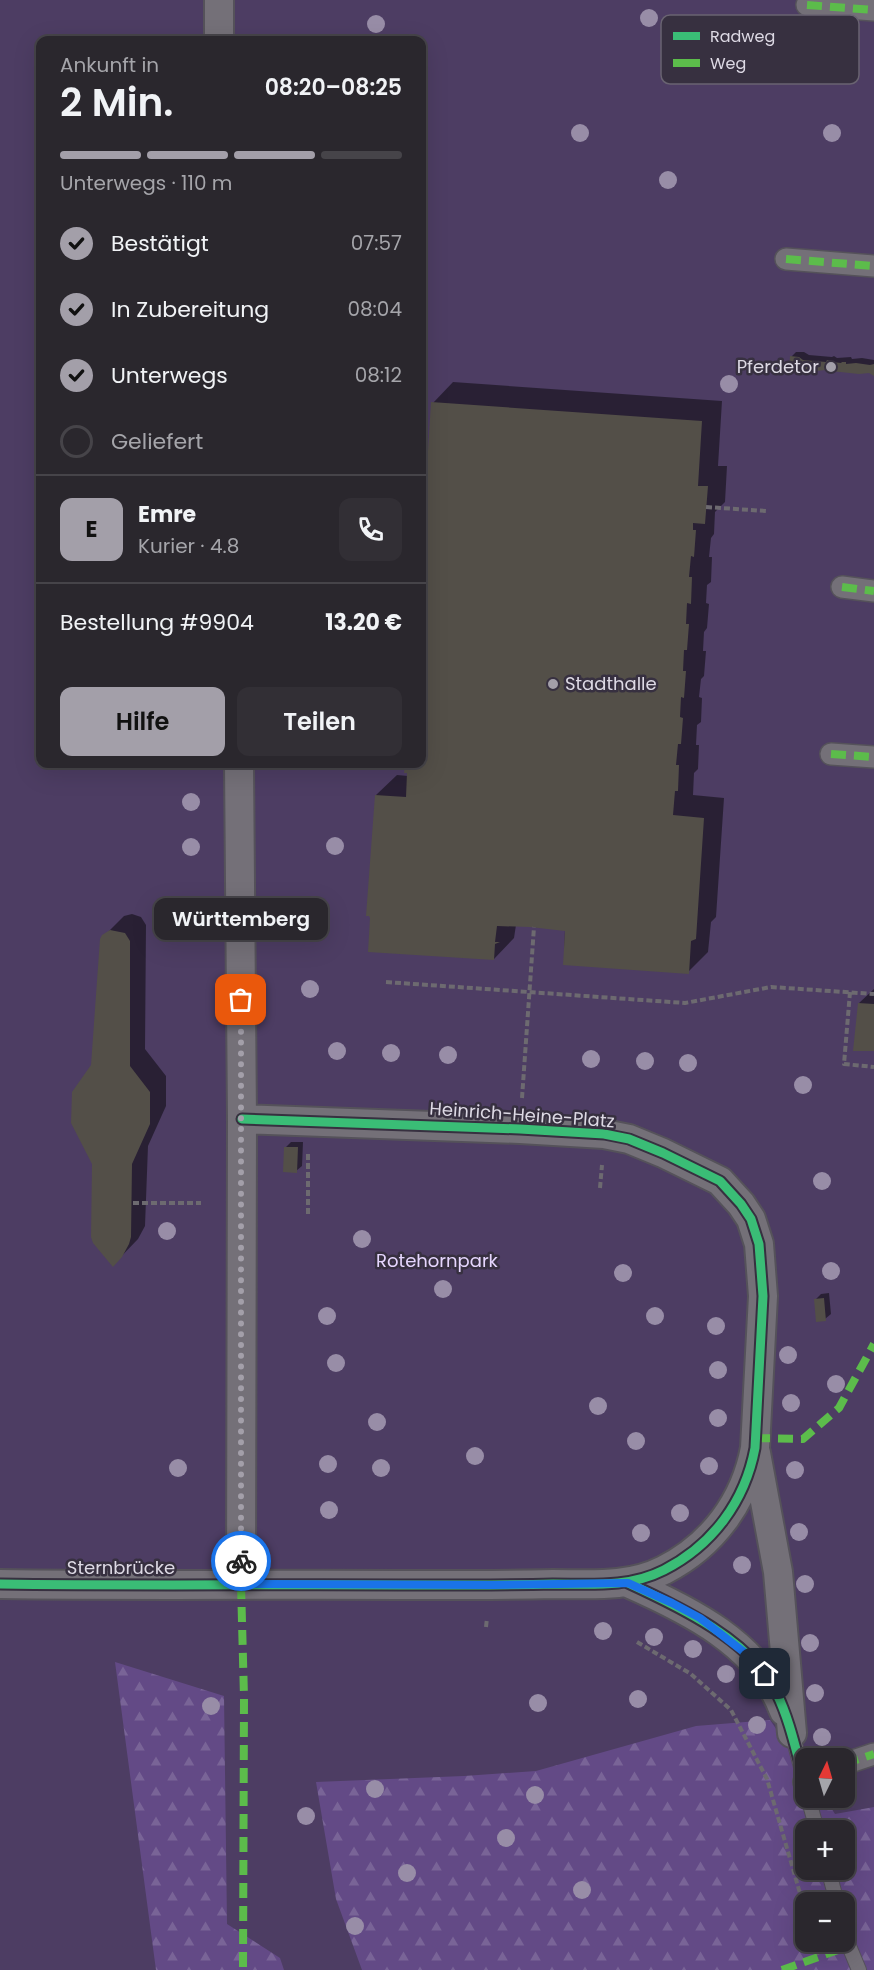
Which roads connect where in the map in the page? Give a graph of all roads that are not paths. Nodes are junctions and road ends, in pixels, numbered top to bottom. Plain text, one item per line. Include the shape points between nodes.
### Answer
1 (219, 0) edge
2 (807, 5) dead end
3 (874, 10) edge
4 (219, 36) edge
5 (786, 259) dead end
6 (874, 266) edge
7 (842, 587) dead end
8 (874, 591) edge
9 (831, 754) dead end
10 (874, 757) edge
11 (239, 768) edge
12 (242, 1119) junction
13 (755, 1448) junction
14 (628, 1583) junction
15 (0, 1584) edge
16 (241, 1584) junction
17 (792, 1733) junction
18 (796, 1748) edge
19 (874, 1754) edge
20 (855, 1760) edge
21 (852, 1952) edge
22 (859, 1970) edge

1 - 4 street
2 - 3 street
5 - 6 street
7 - 8 street
9 - 10 street
11 - 12 street
12 - 13 street, Heinrich-Heine-Platz via 604,1134 629,1139 720,1181 751,1219 759,1244 762,1286
12 - 16 street
13 - 14 street, Heinrich-Heine-Platz via 751,1469 731,1512 703,1543 664,1570
13 - 17 street via 777,1572
14 - 16 street, Heinrich-Heine-Platz
14 - 17 street via 700,1618 749,1656 777,1693
15 - 16 street, Sternbrücke
17 - 18 lane
19 - 20 street
21 - 22 lane

